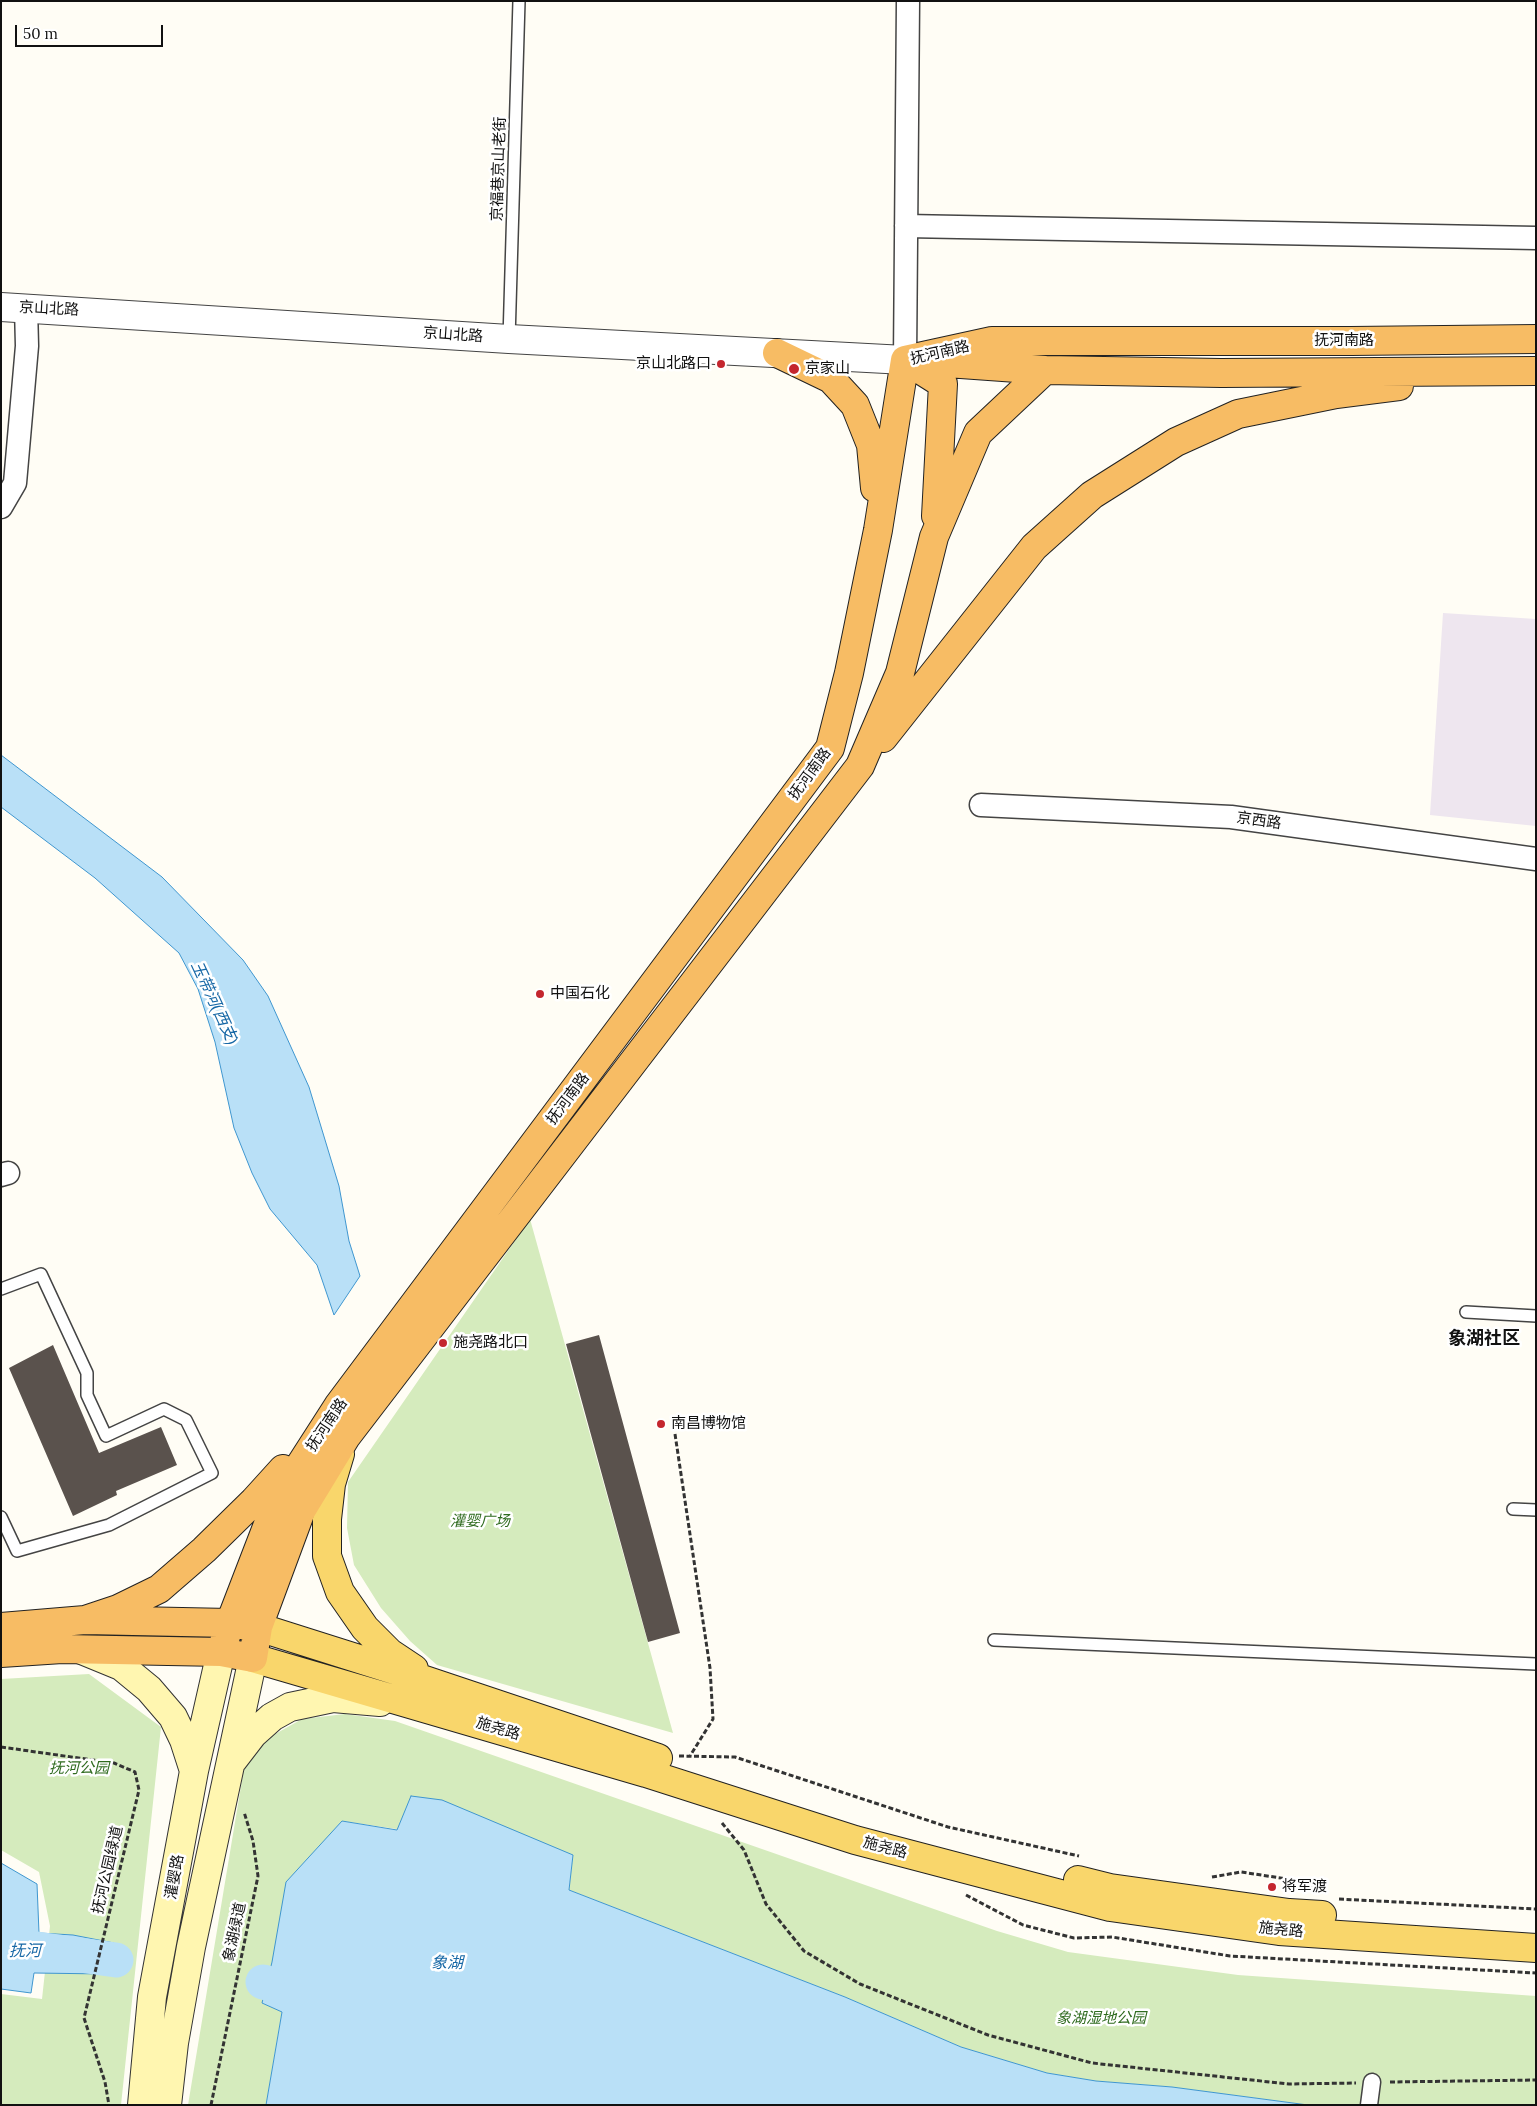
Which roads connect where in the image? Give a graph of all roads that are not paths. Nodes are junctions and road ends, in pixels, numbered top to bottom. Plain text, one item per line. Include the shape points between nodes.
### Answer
1 (518, 1) edge
2 (908, 1) edge
3 (906, 226) junction
4 (1536, 238) edge
5 (14, 307) edge
6 (509, 339) junction
7 (1536, 339) edge
8 (777, 353) junction
9 (905, 360) junction
10 (1045, 370) junction
11 (1524, 371) edge
12 (1, 508) edge
13 (878, 530) junction
14 (934, 537) junction
15 (860, 766) junction
16 (981, 805) dead end
17 (1536, 859) edge
18 (1, 1289) edge
19 (1466, 1312) dead end
20 (1536, 1316) edge
21 (338, 1406) junction
22 (346, 1437) junction
23 (1514, 1509) dead end
24 (1536, 1510) edge
25 (1, 1517) edge
26 (84, 1620) junction
27 (230, 1623) junction
28 (1, 1627) edge
29 (258, 1627) junction
30 (994, 1640) dead end
31 (82, 1650) junction
32 (220, 1652) junction
33 (1, 1653) edge
34 (253, 1658) junction
35 (1536, 1664) edge
36 (430, 1696) junction
37 (229, 1765) junction
38 (194, 1771) junction
39 (1536, 1930) edge
40 (1536, 1948) edge
41 (1372, 2082) road end
42 (142, 2105) edge
43 (167, 2105) edge
44 (1369, 2105) edge

1 - 6 lane, 京福巷京山老街
2 - 3 street
3 - 4 street
3 - 9 street
5 - 6 street, 京山北路
5 - 12 street via 27,346 15,483
6 - 8 street, 京山北路
7 - 9 highway, 抚河南路 via 992,341
8 - 9 street, 京山北路
8 - 13 highway via 831,379 855,405 871,445
9 - 10 highway
9 - 13 highway, 抚河南路
9 - 14 highway via 943,384
10 - 11 highway, 抚河南路 via 1221,373
10 - 14 highway, 抚河南路 via 978,433
11 - 15 highway via 1336,394 1238,414 1176,442 1092,495 1034,547
13 - 21 highway, 抚河南路 via 830,748
14 - 15 highway, 抚河南路 via 900,673
15 - 22 highway, 抚河南路
16 - 17 street, 京西路 via 1231,817
18 - 25 lane via 41,1274 87,1373 87,1395 106,1436 164,1409 186,1420 212,1473 109,1526 17,1551
19 - 20 lane
21 - 26 highway via 254,1501 159,1589 118,1609
21 - 27 highway, 抚河南路 via 277,1501
22 - 29 highway, 抚河南路 via 300,1511
22 - 36 main road via 331,1484 327,1519 328,1556 340,1592 365,1628
23 - 24 lane
26 - 27 highway
26 - 28 highway
27 - 29 highway
27 - 32 highway, 抚河南路
29 - 34 highway, 抚河南路
29 - 36 main road, 施尧路
30 - 35 lane
31 - 32 highway
31 - 33 highway
31 - 38 main road via 121,1666 173,1717
32 - 34 highway
32 - 38 main road, 灌婴路
34 - 36 main road, 施尧路
34 - 37 main road, 灌婴路
36 - 37 main road via 334,1698 290,1707 272,1717 253,1734
36 - 39 main road, 施尧路 via 650,1755 855,1822 1110,1888 1289,1913
36 - 40 main road, 施尧路 via 646,1773 855,1840 1110,1908 1279,1931
37 - 43 main road, 灌婴路 via 180,2002
38 - 42 main road, 灌婴路 via 152,1997
41 - 44 street

